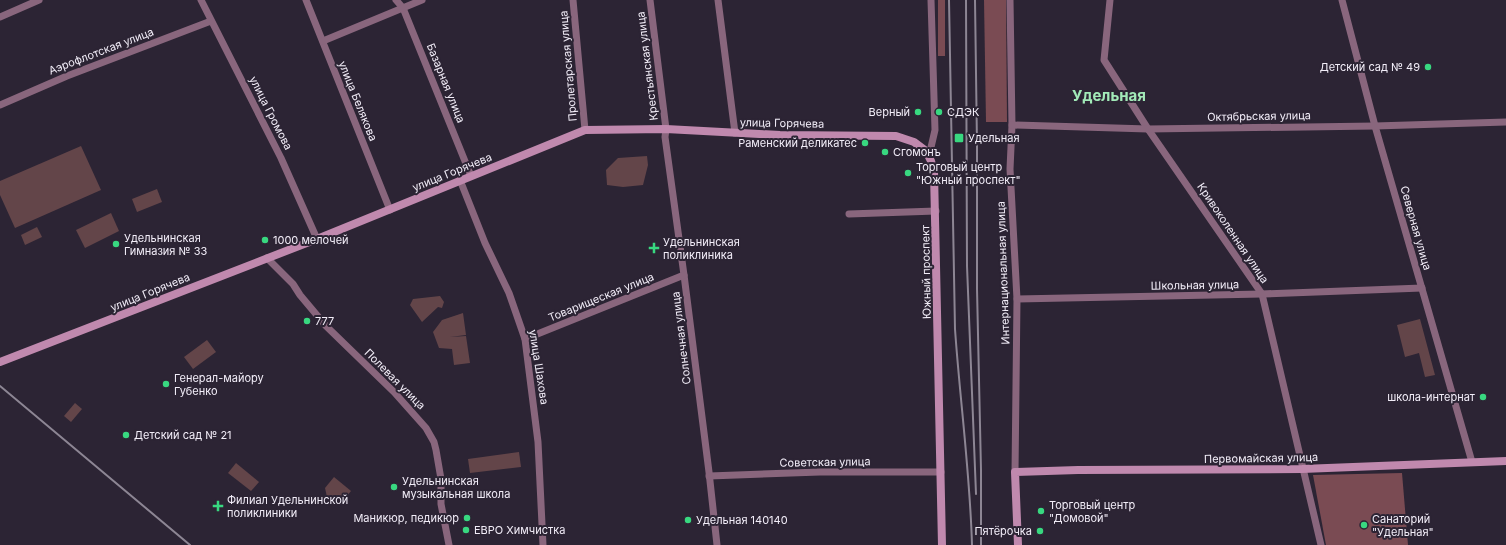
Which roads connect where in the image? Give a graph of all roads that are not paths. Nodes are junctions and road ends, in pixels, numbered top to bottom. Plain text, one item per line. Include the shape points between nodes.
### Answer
1 (39, 0) edge
2 (201, 0) edge
3 (306, 0) edge
4 (396, 0) edge
5 (422, 0) edge
6 (572, 0) edge
7 (650, 0) edge
8 (718, 0) edge
9 (931, 0) edge
10 (1010, 0) edge
11 (1110, 0) edge
12 (1342, 0) edge
13 (403, 8) junction
14 (0, 17) edge
15 (212, 21) junction
16 (323, 41) junction
17 (0, 105) edge
18 (1506, 122) edge
19 (1012, 125) junction
20 (1376, 126) junction
21 (666, 129) junction
22 (1148, 129) junction
23 (585, 130) junction
24 (734, 133) junction
25 (929, 156) junction
26 (471, 176) junction
27 (460, 180) junction
28 (390, 210) junction
29 (936, 211) junction
30 (849, 214) dead end
31 (317, 239) junction
32 (267, 258) junction
33 (684, 275) junction
34 (1422, 288) junction
35 (1262, 294) junction
36 (1017, 299) junction
37 (525, 339) junction
38 (0, 362) edge
39 (1506, 461) edge
40 (1472, 462) junction
41 (1302, 468) junction
42 (941, 472) junction
43 (1016, 472) junction
44 (709, 476) junction
45 (449, 545) edge
46 (543, 545) edge
47 (717, 545) edge
48 (942, 545) edge
49 (1018, 545) edge
50 (1321, 545) edge

1 - 14 street
2 - 15 street, улица Громова
3 - 16 street, улица Белякова
4 - 13 street, Базарная улица
5 - 13 street
6 - 23 street, Пролетарская улица
7 - 21 street, Крестьянская улица
8 - 24 street
9 - 25 street, Южный проспект via 935,130
10 - 19 street, Интернациональная улица
11 - 22 street, Кривоколенная улица via 1104,60
12 - 20 street, Северная улица
13 - 16 street
13 - 26 street, Базарная улица
15 - 17 street, Аэрофлотская улица via 67,76
15 - 31 street, улица Громова via 281,158
16 - 28 street, улица Белякова
18 - 20 street, Октябрьская улица
19 - 22 street, Октябрьская улица
19 - 36 street, Интернациональная улица via 1010,169
20 - 22 street, Октябрьская улица
20 - 34 street, Северная улица
21 - 23 main road, улица Горячева
21 - 24 main road, улица Горячева
21 - 33 street, Солнечная улица
22 - 35 street, Кривоколенная улица
23 - 26 main road, улица Горячева
24 - 25 main road, улица Горячева via 896,136 914,142
25 - 29 main road, Южный проспект via 934,172
26 - 27 main road, улица Горячева
27 - 28 main road, улица Горячева
27 - 37 street, улица Шахова via 485,243 509,293
28 - 31 main road, улица Горячева
29 - 30 street
29 - 42 main road, Южный проспект
31 - 32 main road, улица Горячева
32 - 38 main road, улица Горячева
32 - 45 street, Полевая улица via 293,284 326,326 394,392 426,428 436,450 441,504
33 - 37 street, Товарищеская улица
33 - 44 street, Солнечная улица
34 - 35 street, Школьная улица
34 - 40 street, Северная улица
35 - 36 street, Школьная улица
35 - 41 street, Кривоколенная улица
36 - 43 street, Интернациональная улица
37 - 46 street, улица Шахова via 538,442
39 - 40 main road, Первомайская улица
40 - 41 main road, Первомайская улица
41 - 43 main road, Первомайская улица
41 - 50 street, Кривоколенная улица
42 - 44 street, Советская улица via 820,472
42 - 48 main road, Южный проспект
43 - 49 main road, Интернациональная улица
44 - 47 street, Солнечная улица

